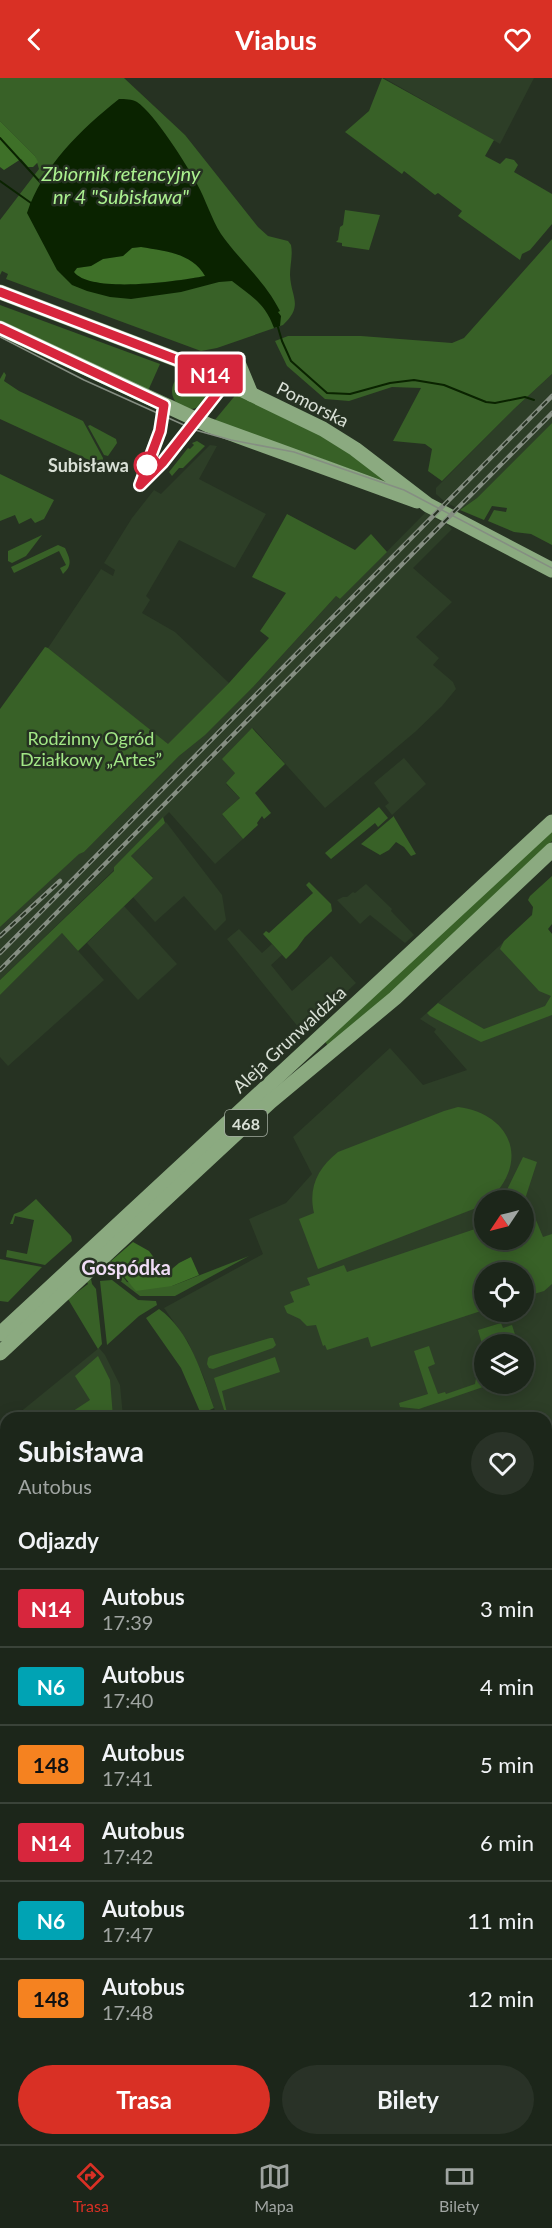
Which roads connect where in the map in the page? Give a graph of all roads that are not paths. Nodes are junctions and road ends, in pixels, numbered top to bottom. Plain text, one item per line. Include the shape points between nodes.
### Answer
1 (0, 292) edge
2 (0, 328) edge
3 (239, 365) dead end
4 (251, 394) junction
5 (428, 505) junction
6 (552, 570) edge
7 (552, 822) edge
8 (552, 850) edge
9 (0, 1334) edge
10 (0, 1353) edge

1 - 4 main road, Pomorska via 191,365
2 - 5 main road, Pomorska via 208,425
3 - 4 main road
4 - 5 main road, Pomorska via 342,440
5 - 6 main road, Pomorska
7 - 9 main road, Aleja Grunwaldzka / 468
8 - 10 main road, Aleja Grunwaldzka / 468 via 395,998 270,1102

